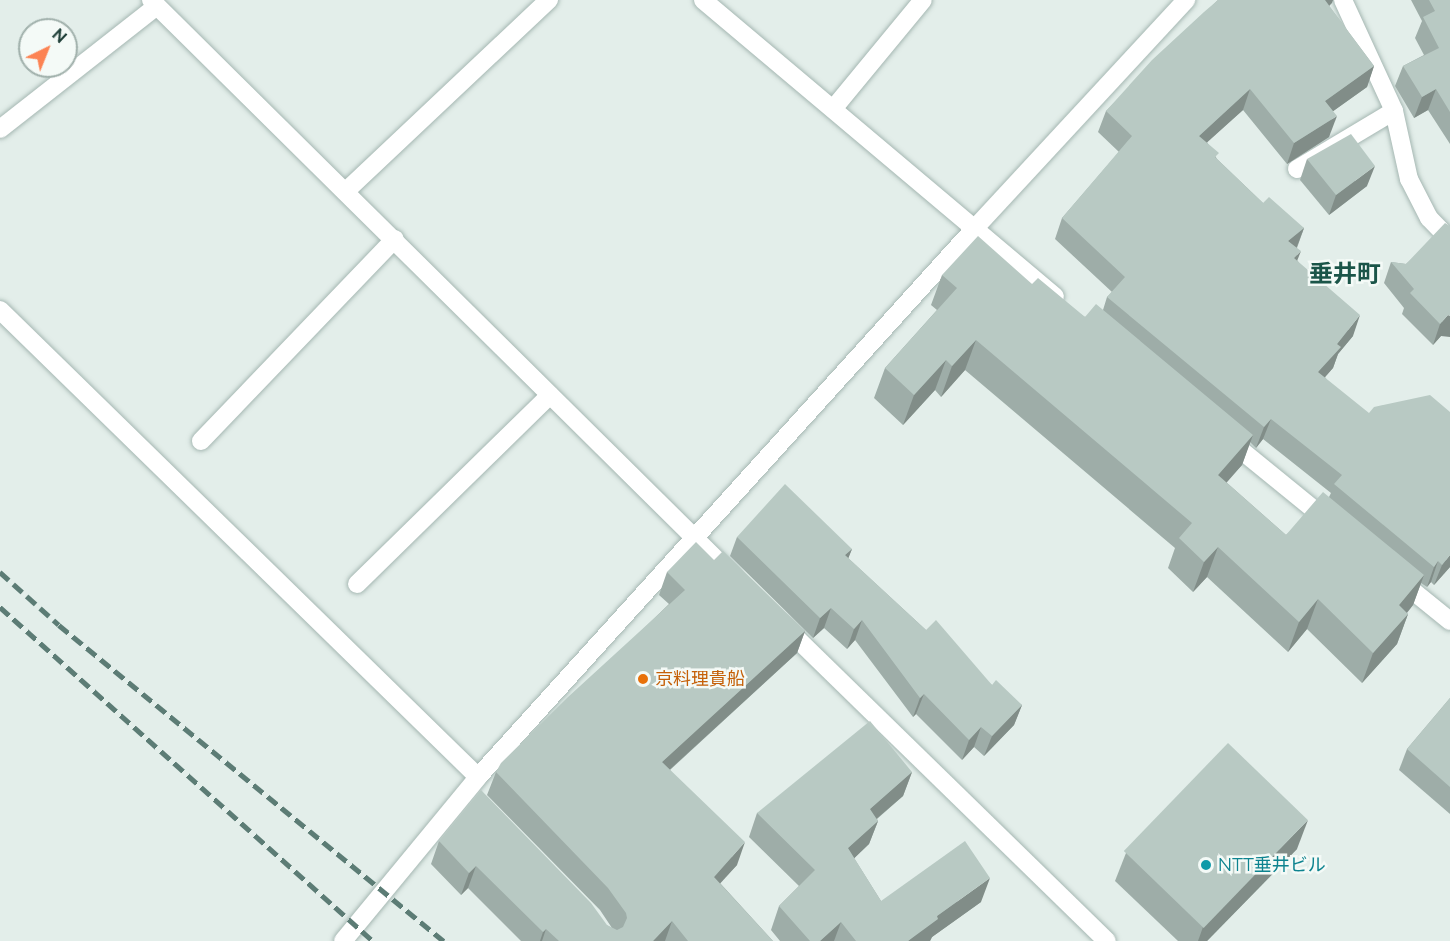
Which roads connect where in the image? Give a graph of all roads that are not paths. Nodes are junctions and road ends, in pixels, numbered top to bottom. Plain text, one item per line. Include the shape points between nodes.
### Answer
1 (549, 0) edge
2 (703, 0) edge
3 (923, 0) edge
4 (1186, 0) edge
5 (1343, 0) edge
6 (154, 3) edge
7 (833, 109) junction
8 (1394, 111) junction
9 (3, 120) edge
10 (1298, 168) dead end
11 (346, 191) junction
12 (975, 228) junction
13 (394, 239) junction
14 (1450, 240) edge
15 (1067, 305) edge
16 (0, 310) edge
17 (550, 395) junction
18 (1213, 427) edge
19 (201, 441) dead end
20 (1341, 532) edge
21 (694, 537) junction
22 (1386, 569) edge
23 (357, 584) dead end
24 (744, 587) edge
25 (770, 611) edge
26 (1450, 621) edge
27 (472, 784) junction
28 (484, 807) edge
29 (343, 941) edge
30 (1107, 941) edge

1 - 11 street
2 - 7 street
3 - 7 street
4 - 12 street
5 - 8 street
6 - 9 street
6 - 11 street
7 - 12 street
8 - 10 street
8 - 14 street via 1409,179 1429,218
11 - 13 street
12 - 15 street
12 - 21 street
13 - 17 street
13 - 19 street
16 - 27 street
17 - 21 street
17 - 23 street
18 - 20 street
21 - 24 street
21 - 27 street
22 - 26 street
25 - 30 street
27 - 28 street
27 - 29 street

